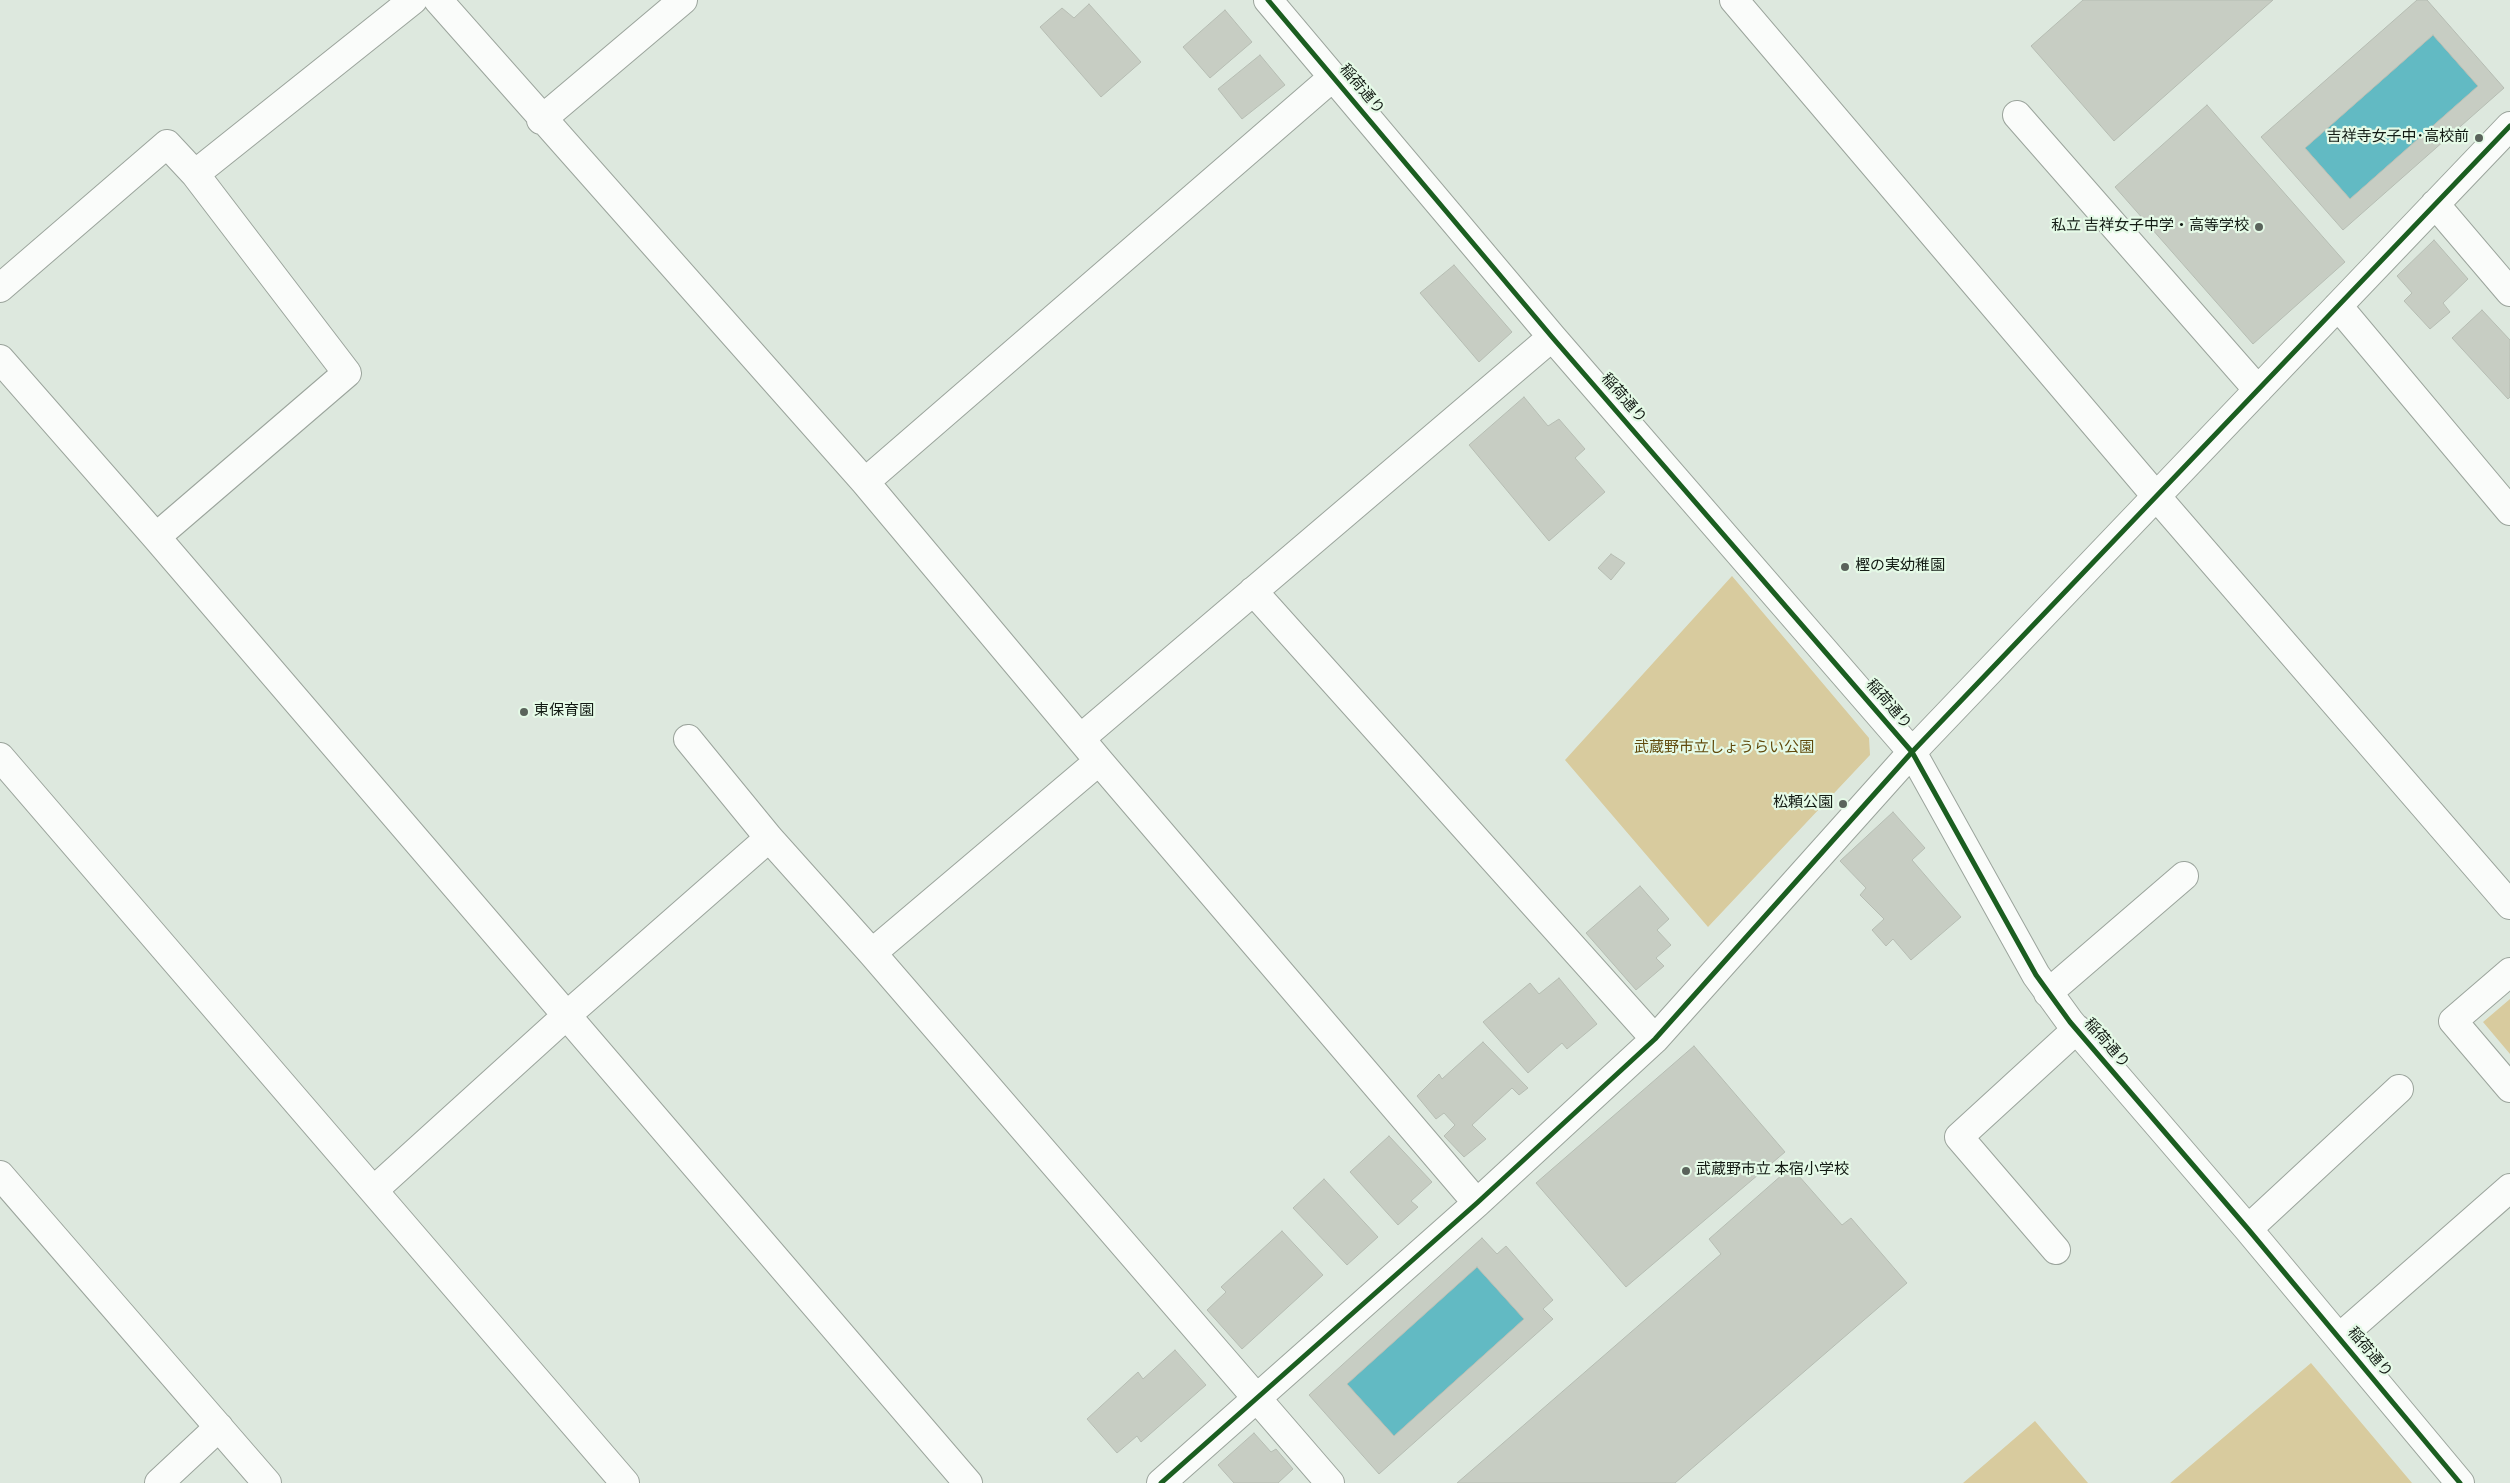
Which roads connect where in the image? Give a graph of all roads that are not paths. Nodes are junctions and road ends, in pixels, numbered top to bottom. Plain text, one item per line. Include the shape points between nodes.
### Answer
1 (414, 0) edge
2 (438, 0) edge
3 (682, 0) edge
4 (1268, 0) edge
5 (1734, 0) edge
6 (1333, 77) junction
7 (2017, 115) dead end
8 (541, 120) junction
9 (2510, 126) edge
10 (195, 174) junction
11 (2435, 204) junction
12 (0, 288) edge
13 (2510, 292) edge
14 (2338, 306) junction
15 (1552, 337) junction
16 (0, 359) edge
17 (2258, 390) junction
18 (865, 482) junction
19 (2156, 496) junction
20 (2510, 511) edge
21 (156, 537) junction
22 (1253, 591) junction
23 (1081, 738) junction
24 (688, 740) dead end
25 (1912, 752) junction
26 (0, 757) edge
27 (1099, 761) junction
28 (769, 838) junction
29 (2184, 876) dead end
30 (2510, 905) edge
31 (872, 953) junction
32 (2510, 972) edge
33 (2048, 992) junction
34 (566, 1016) junction
35 (2077, 1029) junction
36 (1654, 1039) junction
37 (2510, 1088) edge
38 (2399, 1089) dead end
39 (0, 1175) edge
40 (2510, 1188) edge
41 (374, 1190) junction
42 (1477, 1203) junction
43 (2248, 1229) junction
44 (2056, 1250) dead end
45 (2340, 1337) junction
46 (1257, 1399) junction
47 (219, 1427) junction
48 (159, 1483) edge
49 (267, 1483) edge
50 (625, 1483) edge
51 (968, 1483) edge
52 (1161, 1483) edge
53 (1330, 1483) edge
54 (2460, 1483) edge

1 - 10 street
2 - 8 street
3 - 8 street
4 - 6 street, 稲荷通り
5 - 19 street
6 - 15 street, 稲荷通り
6 - 18 street
7 - 17 street
8 - 18 street
9 - 11 street
10 - 12 street via 167,144
10 - 21 street via 347,373
11 - 13 street
11 - 14 street
14 - 17 street
14 - 20 street
15 - 22 street
15 - 25 street, 稲荷通り
16 - 21 street
17 - 19 street
18 - 23 street
19 - 25 street
19 - 30 street
21 - 34 street
22 - 23 street
22 - 36 street
23 - 27 street
24 - 28 street
25 - 33 street, 稲荷通り
25 - 36 street
26 - 41 street
27 - 31 street
27 - 42 street
28 - 31 street
28 - 34 street
29 - 33 street
31 - 46 street
32 - 37 street via 2453,1021
33 - 35 street, 稲荷通り
34 - 41 street
34 - 51 street
35 - 43 street, 稲荷通り
35 - 44 street via 1959,1136
36 - 42 street
38 - 43 street
39 - 47 street
40 - 45 street
41 - 50 street
42 - 46 street
43 - 45 street, 稲荷通り
45 - 54 street, 稲荷通り
46 - 52 street
46 - 53 street
47 - 48 street
47 - 49 street

